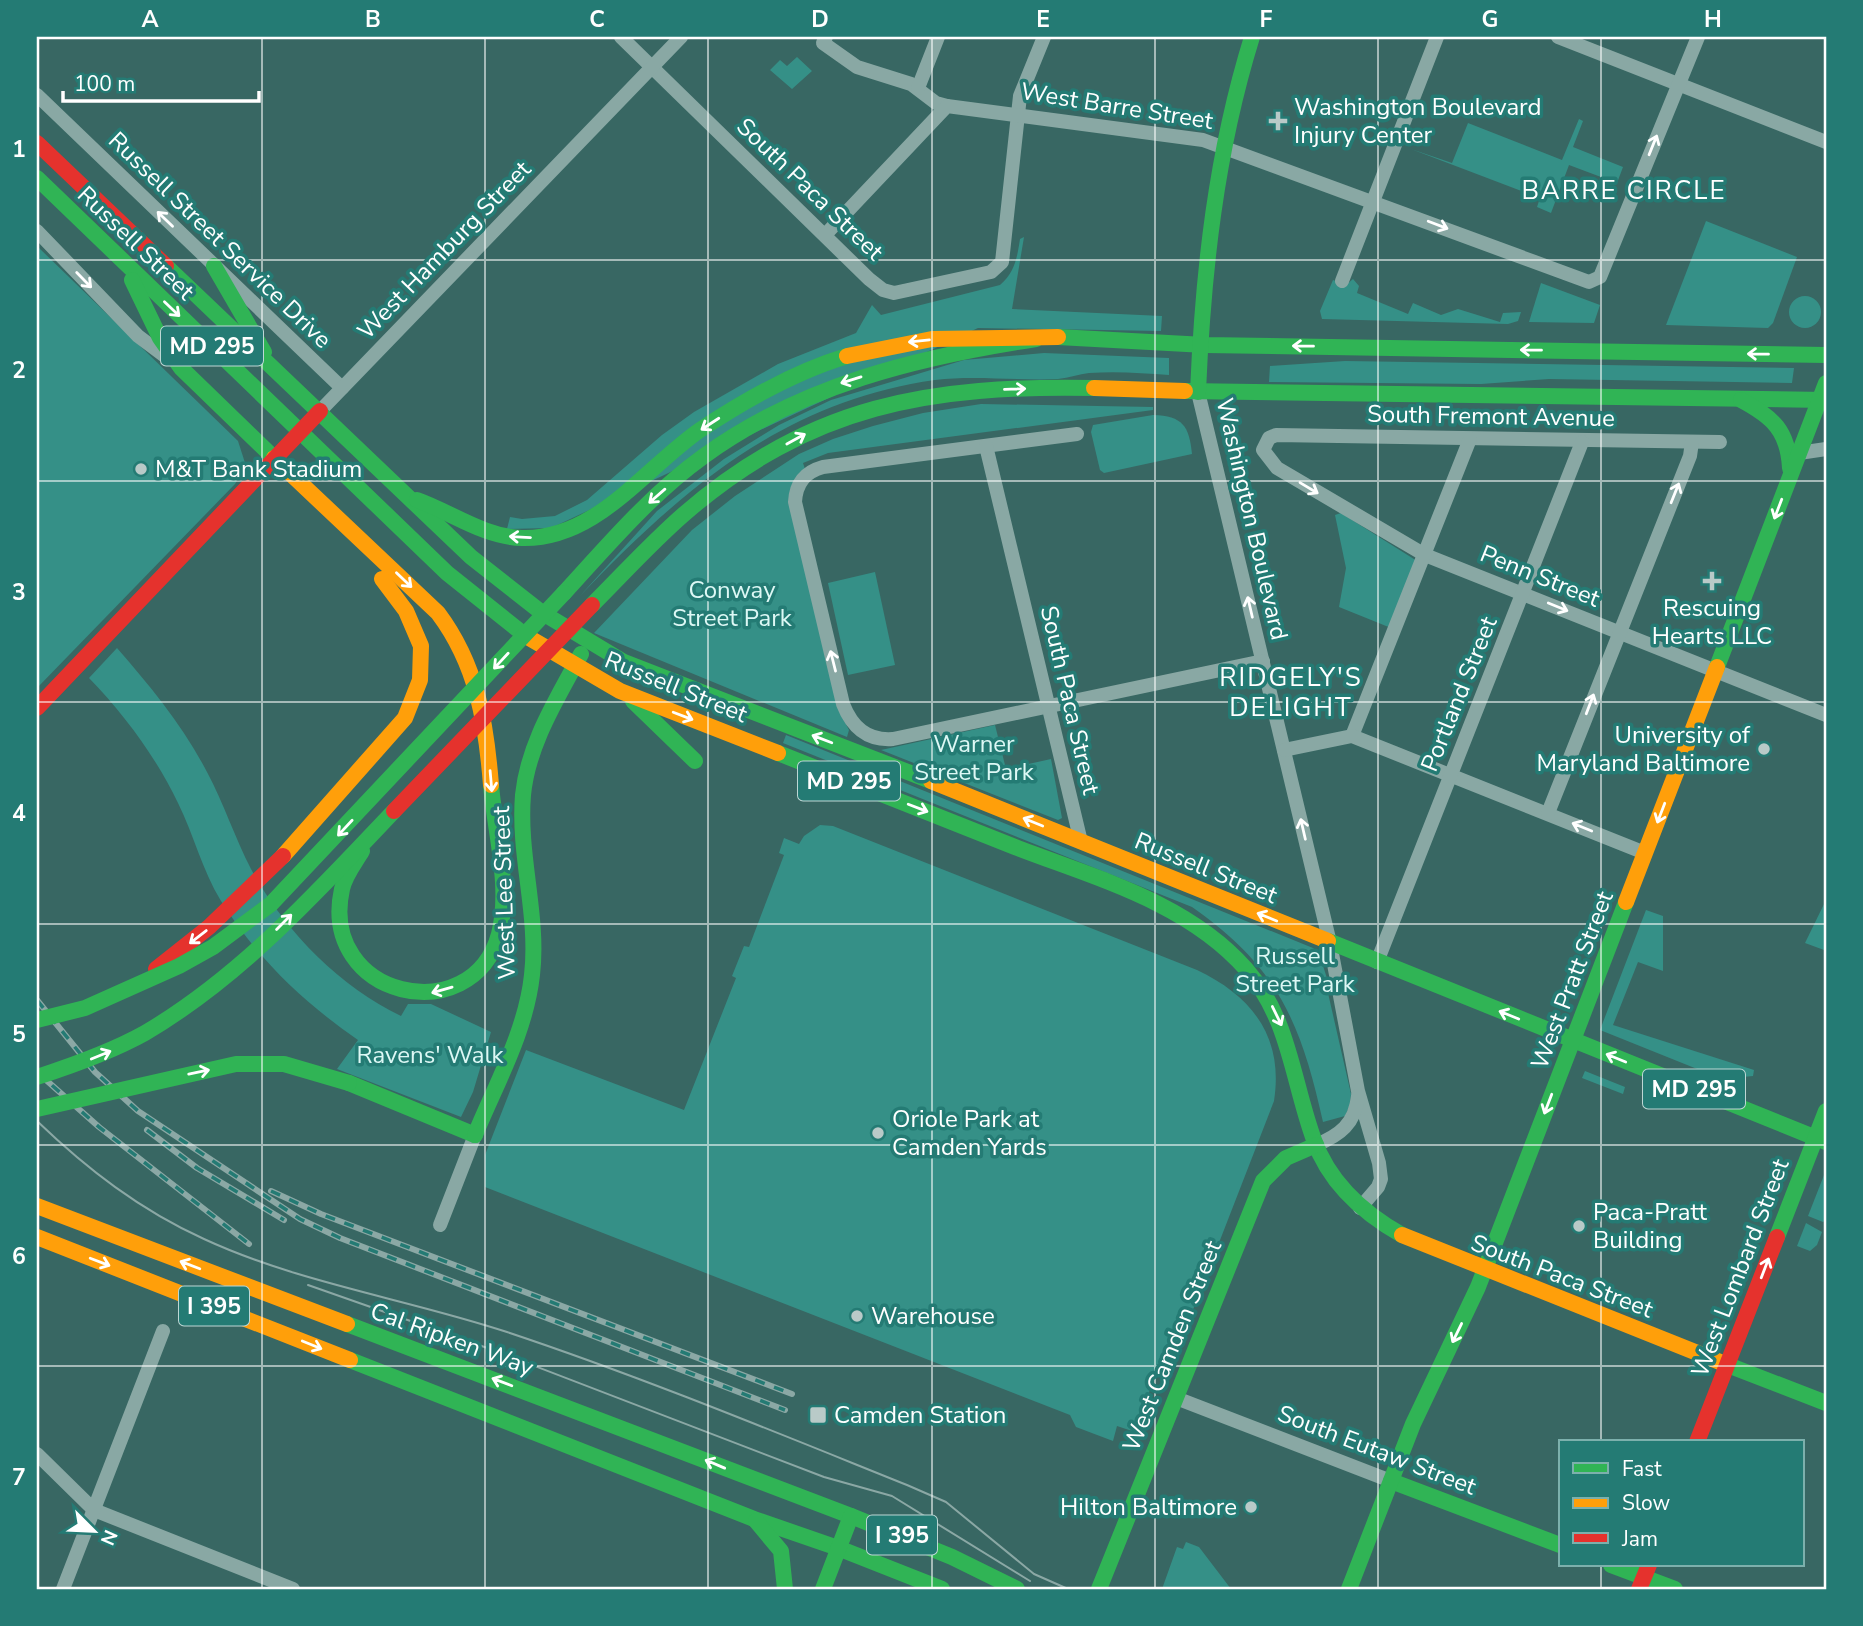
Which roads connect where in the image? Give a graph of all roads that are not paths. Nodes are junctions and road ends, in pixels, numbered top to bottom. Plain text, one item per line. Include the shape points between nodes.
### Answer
1 (621, 37) edge
2 (681, 37) edge
3 (938, 37) edge
4 (1044, 37) edge
5 (1252, 37) edge
6 (1437, 37) edge
7 (1558, 37) edge
8 (1698, 37) edge
9 (824, 40) edge
10 (652, 67) junction
11 (1677, 84) junction
12 (918, 88) junction
13 (37, 95) edge
14 (947, 106) junction
15 (1020, 114) junction
16 (1826, 142) edge
17 (37, 144) edge
18 (1223, 145) junction
19 (37, 178) edge
20 (1374, 202) junction
21 (37, 231) edge
22 (825, 235) junction
23 (123, 262) junction
24 (214, 266) junction
25 (1342, 281) dead end
26 (1036, 338) junction
27 (1199, 345) junction
28 (1826, 355) edge
29 (271, 367) junction
30 (181, 368) junction
31 (1826, 383) edge
32 (342, 388) junction
33 (1192, 391) junction
34 (1739, 399) junction
35 (1823, 400) edge
36 (320, 411) junction
37 (301, 431) junction
38 (1077, 434) dead end
39 (1470, 439) junction
40 (1582, 442) junction
41 (1692, 442) junction
42 (1720, 442) dead end
43 (1264, 443) joint
44 (986, 446) junction
45 (1826, 449) edge
46 (1799, 453) junction
47 (274, 458) junction
48 (1790, 477) junction
49 (407, 497) junction
50 (317, 501) junction
51 (1425, 555) junction
52 (1523, 594) junction
53 (1619, 631) junction
54 (587, 642) junction
55 (1263, 661) junction
56 (574, 668) junction
57 (1715, 671) junction
58 (620, 691) junction
59 (1048, 704) junction
60 (37, 708) edge
61 (1826, 715) edge
62 (1352, 736) junction
63 (1284, 750) junction
64 (695, 761) dead end
65 (1452, 775) junction
66 (1548, 813) junction
67 (380, 826) junction
68 (1081, 842) junction
69 (1645, 853) junction
70 (1330, 943) junction
71 (1377, 962) junction
72 (134, 984) junction
73 (37, 1020) edge
74 (1573, 1041) junction
75 (37, 1077) edge
76 (1358, 1091) junction
77 (37, 1109) edge
78 (1826, 1111) edge
79 (475, 1135) junction
80 (1821, 1140) edge
81 (1316, 1145) junction
82 (37, 1206) edge
83 (1360, 1208) junction
84 (440, 1225) dead end
85 (37, 1237) edge
86 (1484, 1270) junction
87 (163, 1331) dead end
88 (1727, 1364) junction
89 (1177, 1398) junction
90 (1826, 1402) edge
91 (1698, 1440) edge
92 (37, 1454) edge
93 (1391, 1481) junction
94 (94, 1510) junction
95 (851, 1516) junction
96 (754, 1518) junction
97 (1559, 1545) edge
98 (838, 1548) junction
99 (1614, 1566) edge
100 (1644, 1577) edge
101 (63, 1589) edge
102 (293, 1589) edge
103 (785, 1589) edge
104 (823, 1589) edge
105 (942, 1589) edge
106 (1017, 1589) edge
107 (1100, 1589) edge
108 (1349, 1589) edge
109 (1675, 1589) edge

1 - 10 street, South Paca Street
2 - 10 street, West Hamburg Street
3 - 12 street
4 - 15 street via 1020,96
5 - 18 main road, Washington Boulevard
6 - 20 street
7 - 11 street
8 - 11 street
9 - 12 street via 857,67
10 - 22 street, South Paca Street
10 - 32 street, West Hamburg Street
11 - 16 street
20 -> 11 street, West Barre Street via 1589,282 1600,277
12 - 14 street via 929,99
24 -> 13 street, Russell Street Service Drive
14 - 15 street, West Barre Street
14 - 22 street
15 - 18 street, West Barre Street
15 - 22 street, South Paca Street via 1002,262 991,272 887,292
17 - 29 main road, Russell Street / MD 295
18 - 20 street, West Barre Street
18 - 27 main road, Washington Boulevard
19 - 23 main road, Russell Street / MD 295
20 - 25 street
21 -> 30 street via 138,336
23 - 30 main road via 160,338
23 -> 37 main road, Russell Street / MD 295
24 - 29 main road
24 - 32 street, Russell Street Service Drive
26 - 27 main road
26 -> 49 main road via 908,342 826,363 711,423 672,450 595,519 566,532 537,538 502,536
26 -> 72 main road, bridge via 919,358 834,385 782,408 703,456 643,509 271,904 213,947
28 -> 27 main road
27 - 33 main road, Washington Boulevard
29 - 36 main road, Russell Street / MD 295
30 - 47 main road
31 - 35 main road, West Pratt Street
32 - 36 street, West Hamburg Street
33 - 34 main road
55 -> 33 street, Washington Boulevard
67 -> 33 main road, bridge via 592,605 698,502 766,455 835,420 906,400 1045,388
34 - 35 main road
34 - 48 main road via 1770,416 1787,435
35 - 46 main road, West Pratt Street
36 - 37 main road, West Hamburg Street
36 - 49 main road, Russell Street / MD 295
37 - 47 main road, West Hamburg Street
37 - 56 main road, Russell Street / MD 295 via 464,588
38 - 44 street
39 - 40 street, South Fremont Avenue
39 - 43 street, South Fremont Avenue via 1276,435
39 - 51 street
40 - 41 street, South Fremont Avenue
40 - 52 street, Portland Street
41 - 42 street, South Fremont Avenue
53 -> 41 street
43 -> 51 street, Penn Street via 1264,455 1277,468
44 - 59 street, South Paca Street
59 -> 44 street via 893,739 875,738 853,725 843,704 795,502 801,482 823,467
45 - 46 street
46 - 48 main road, West Pratt Street
47 - 50 main road
47 - 60 main road, West Hamburg Street
48 -> 57 main road, West Pratt Street
49 - 54 main road, Russell Street / MD 295 via 493,576
50 -> 67 main road, bridge via 439,613 468,660 481,702 502,906 494,948 466,979 436,993 401,992 385,986 357,964 345,944 338,921 341,889
50 -> 72 main road via 397,598 418,633 419,680 411,706 397,729 270,871 234,906
51 - 52 street, Penn Street
51 - 62 street
52 -> 53 street, Penn Street
52 - 65 street, Portland Street
53 - 57 street, Penn Street
66 -> 53 street
54 - 56 main road, West Lee Street
68 -> 54 main road, Russell Street / MD 295 via 668,680
55 - 59 street
55 - 63 street, Washington Boulevard
56 - 58 main road, Russell Street / MD 295
56 - 79 main road, West Lee Street via 537,740 527,772 523,824 532,974 528,999
57 - 61 street, Penn Street
57 -> 69 main road, West Pratt Street
58 - 64 main road
58 -> 81 main road, Russell Street / MD 295 via 1079,871 1166,907 1199,926 1239,960 1270,1002 1288,1043
59 - 68 street, South Paca Street
62 - 63 street
62 - 65 street
70 -> 63 street, Washington Boulevard
65 - 66 street
65 - 71 street, Portland Street
69 -> 66 street
75 -> 67 main road, bridge via 121,1047 200,999 237,969
70 -> 68 main road, Russell Street / MD 295
69 - 74 main road, West Pratt Street
70 - 71 main road, MD 295
70 - 76 street, Washington Boulevard
74 -> 71 main road, MD 295
72 - 73 main road, bridge via 85,1008
80 -> 74 main road, MD 295
74 -> 86 main road, West Pratt Street
76 - 81 street, Washington Boulevard via 1350,1123
76 - 83 street, Washington Boulevard via 1381,1179
77 -> 79 main road, bridge via 236,1064 284,1064 349,1083
78 - 80 main road, West Lombard Street
79 - 84 street, West Lee Street
88 -> 80 main road, West Lombard Street
81 - 83 main road, South Paca Street / MD 295 via 1337,1182
81 - 89 main road, West Camden Street via 1286,1158 1264,1181
95 -> 82 main road, Cal Ripken Way / I 395
83 - 86 main road, South Paca Street / MD 295 via 1394,1234
85 -> 96 main road, I 395
86 - 88 main road, South Paca Street / MD 295
86 -> 93 main road, West Pratt Street
87 - 94 street
88 - 90 main road, South Paca Street / MD 295
88 - 91 main road, West Lombard Street
89 - 93 street, South Eutaw Street
89 - 107 main road, West Camden Street
92 - 94 street
93 - 97 main road, South Eutaw Street
93 - 108 main road, West Pratt Street
94 - 101 street
94 - 102 street
95 - 98 main road
95 - 106 main road, I 395 via 952,1556
96 - 98 main road, I 395
96 - 103 main road via 777,1540 785,1562
98 - 104 main road
98 - 105 main road, I 395
99 - 100 main road
100 - 109 main road

